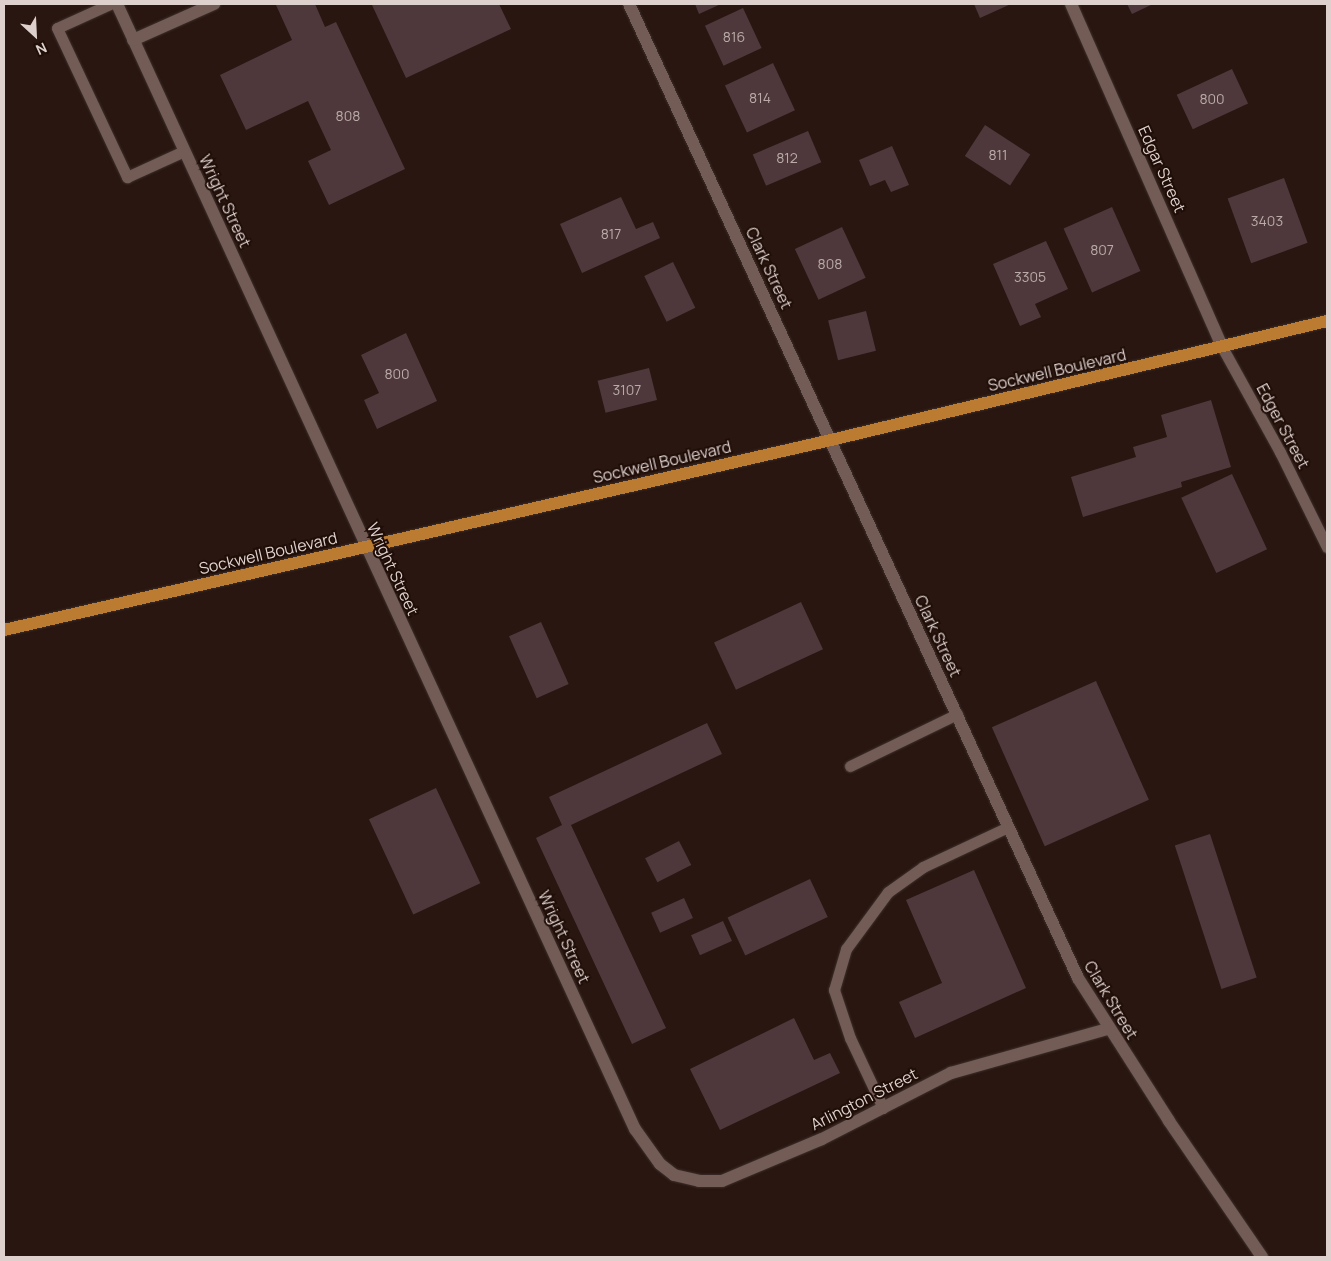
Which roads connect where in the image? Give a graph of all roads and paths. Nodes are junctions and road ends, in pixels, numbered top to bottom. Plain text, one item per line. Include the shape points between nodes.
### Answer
1 (110, 4) edge
2 (116, 4) edge
3 (214, 4) edge
4 (629, 4) edge
5 (1071, 4) edge
6 (133, 40) junction
7 (184, 151) junction
8 (1327, 321) edge
9 (1222, 347) junction
10 (831, 440) junction
11 (365, 547) junction
12 (1327, 548) edge
13 (4, 630) edge
14 (957, 714) junction
15 (850, 766) dead end
16 (1008, 827) junction
17 (1108, 1029) junction
18 (883, 1108) junction
19 (647, 1145) joint
20 (1262, 1257) edge

1 - 7 lane via 57,28 127,177
2 - 6 street, Wright Street
3 - 6 street
4 - 10 street, Clark Street
5 - 9 street, Edgar Street
6 - 7 street, Wright Street
7 - 11 street, Wright Street
8 - 9 main road, Sockwell Boulevard
9 - 10 main road, Sockwell Boulevard
9 - 12 lane, Edger Street via 1280,452
10 - 11 main road, Sockwell Boulevard
10 - 14 street, Clark Street
11 - 13 main road, Sockwell Boulevard
11 - 19 street, Wright Street via 631,1120
14 - 15 lane
14 - 16 street, Clark Street
16 - 17 street, Clark Street via 1078,978
16 - 18 lane via 923,867 888,892 846,949 834,990 850,1038
17 - 18 street, Arlington Street via 951,1073
17 - 20 street, Clark Street
18 - 19 street, Arlington Street via 822,1139 722,1181 699,1181 674,1175 660,1164

